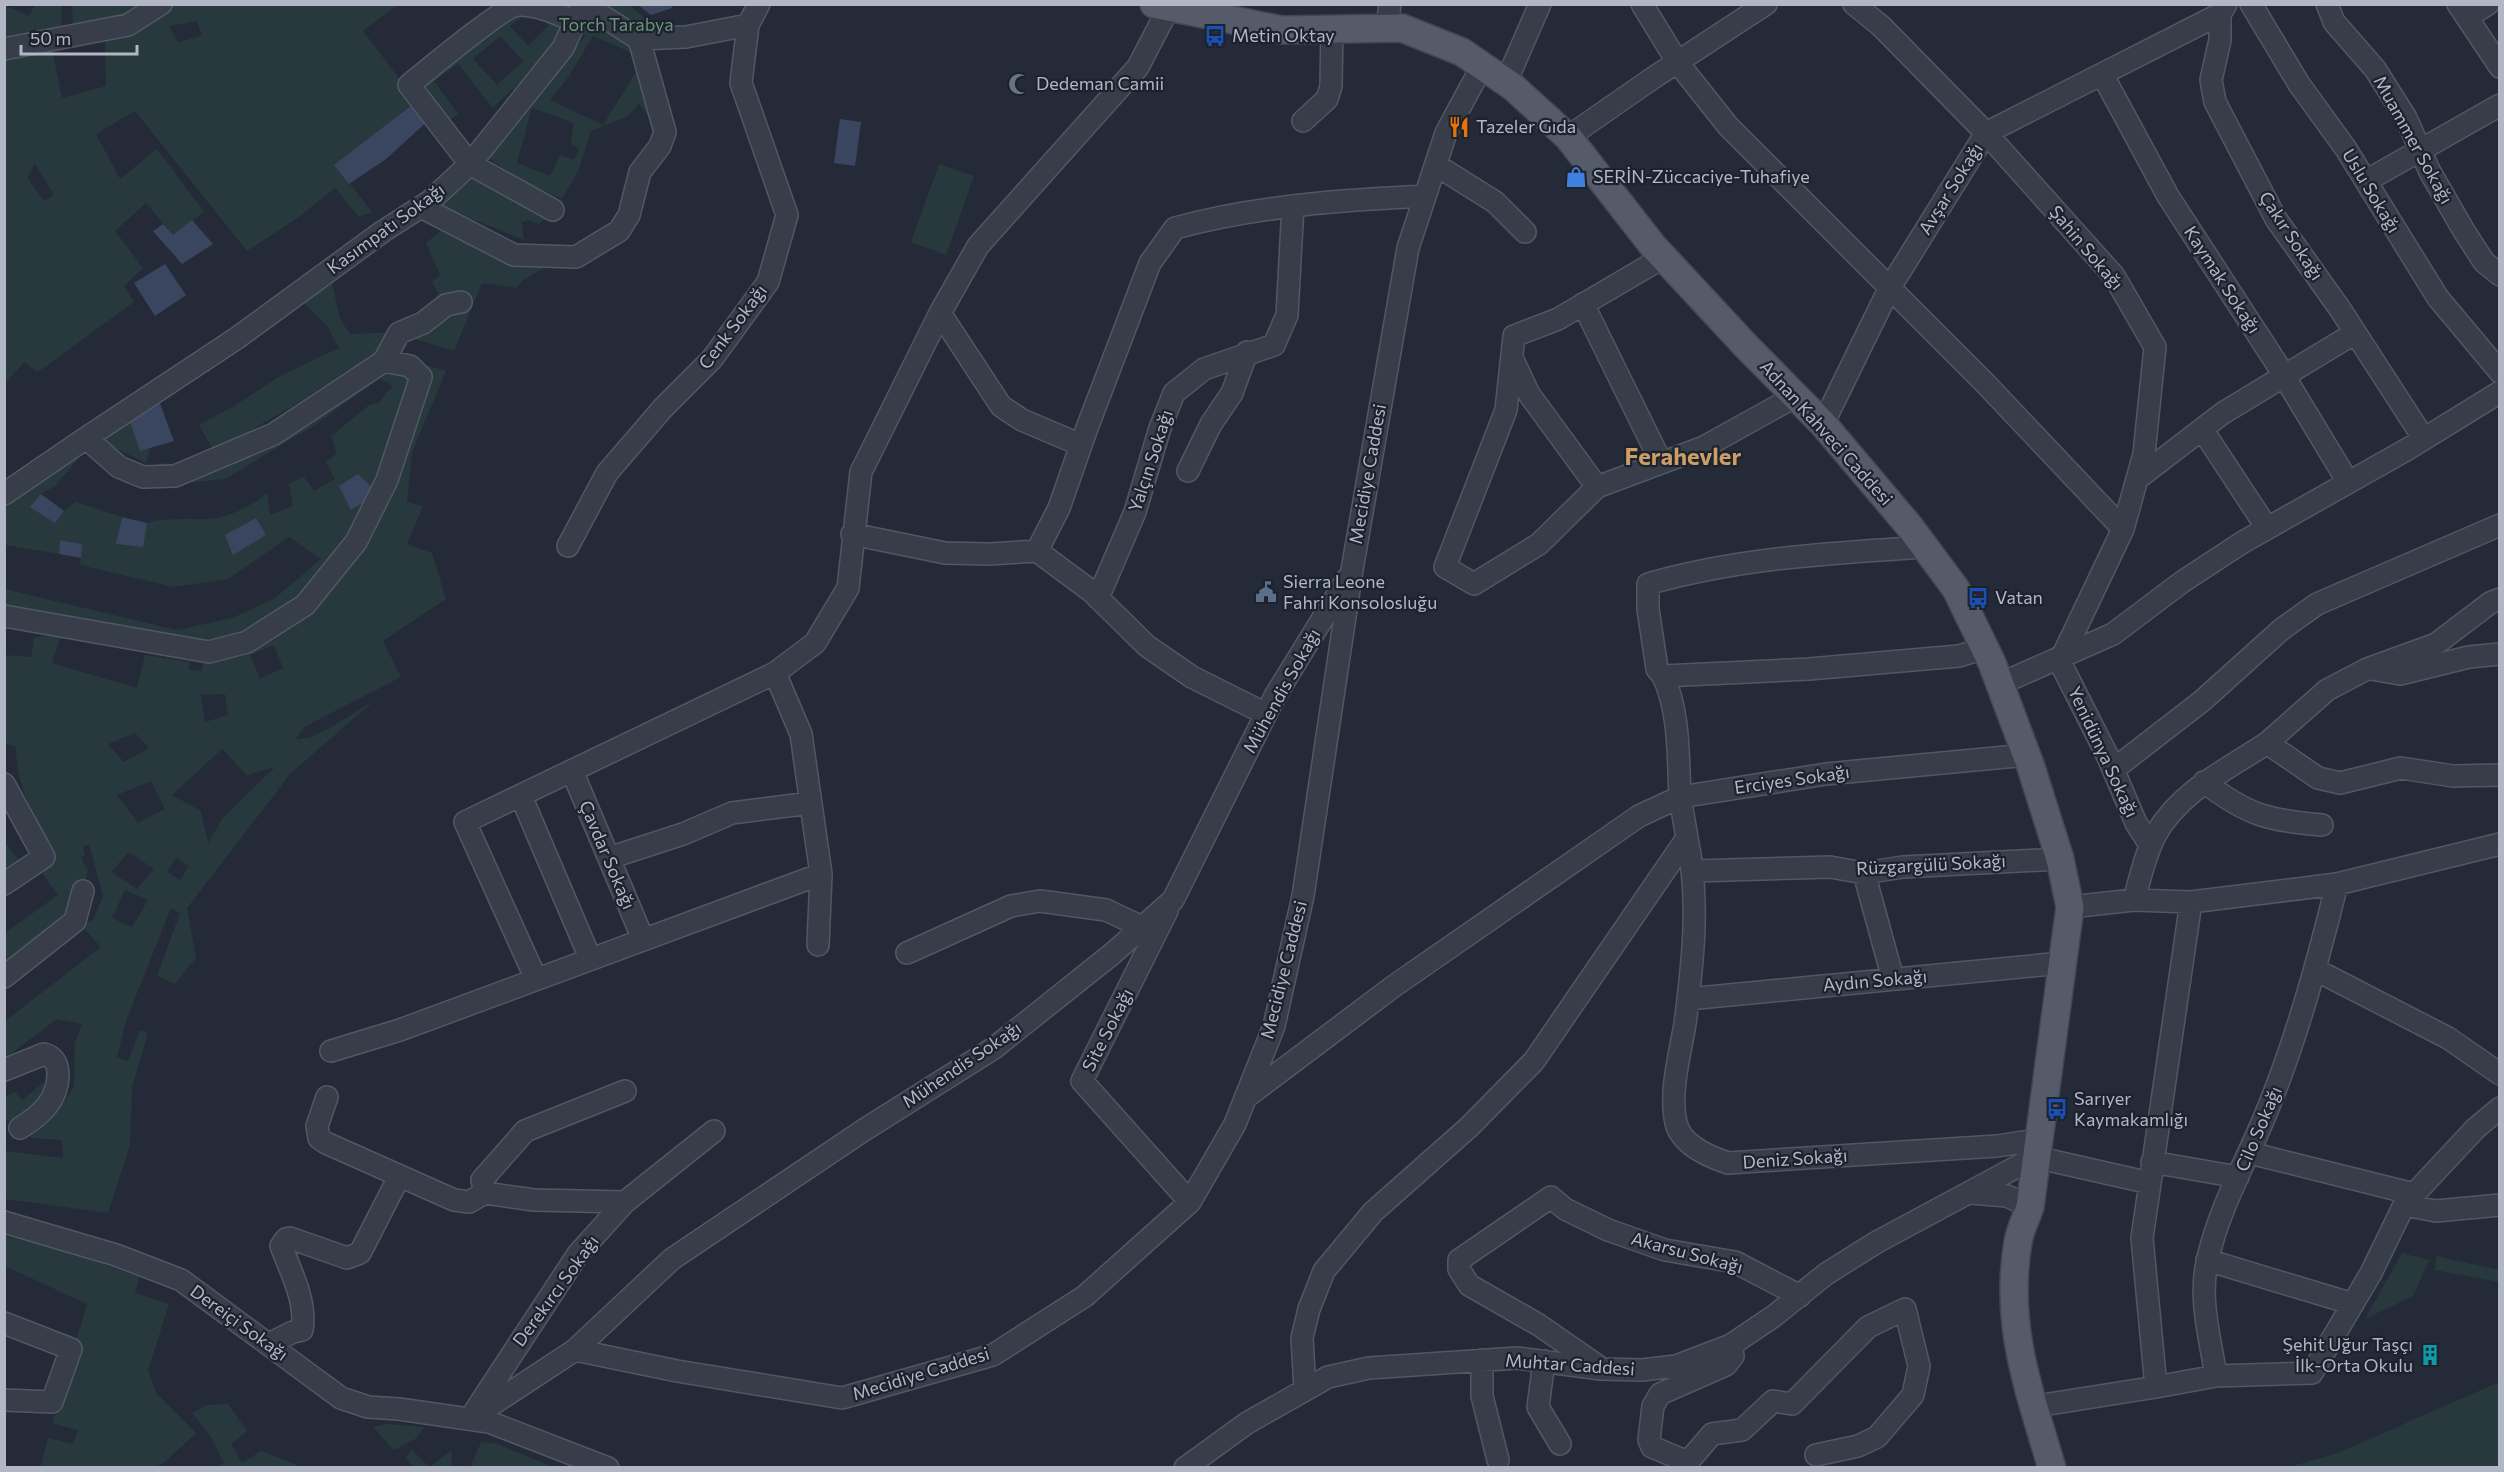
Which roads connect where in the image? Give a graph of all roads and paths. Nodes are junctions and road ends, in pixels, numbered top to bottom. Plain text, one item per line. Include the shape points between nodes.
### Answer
1 (161, 4) edge
2 (759, 4) edge
3 (1540, 4) edge
4 (1642, 4) edge
5 (1766, 4) edge
6 (1854, 4) edge
7 (2251, 4) edge
8 (2327, 4) edge
9 (2488, 4) edge
10 (1161, 7) edge
11 (2223, 9) edge
12 (2463, 11) edge
13 (1388, 16) edge
14 (576, 21) junction
15 (748, 25) junction
16 (1332, 27) junction
17 (639, 39) junction
18 (4, 49) edge
19 (1678, 63) junction
20 (1482, 66) junction
21 (2499, 67) edge
22 (2102, 74) junction
23 (1506, 82) junction
24 (2499, 105) edge
25 (1303, 122) dead end
26 (1986, 133) junction
27 (1568, 137) junction
28 (2421, 151) junction
29 (470, 164) junction
30 (1436, 165) junction
31 (2366, 181) junction
32 (1425, 196) junction
33 (1293, 206) junction
34 (421, 207) junction
35 (553, 210) dead end
36 (1525, 232) dead end
37 (1664, 257) junction
38 (2499, 275) edge
39 (1889, 289) junction
40 (461, 302) dead end
41 (1583, 304) junction
42 (940, 313) junction
43 (2355, 333) junction
44 (1247, 352) junction
45 (1512, 357) junction
46 (384, 361) junction
47 (2499, 372) edge
48 (2285, 377) junction
49 (2499, 392) edge
50 (1796, 396) junction
51 (1823, 424) junction
52 (2202, 429) junction
53 (86, 438) junction
54 (2424, 439) junction
55 (1081, 445) junction
56 (1661, 462) junction
57 (1188, 471) dead end
58 (2137, 479) junction
59 (2348, 482) junction
60 (1597, 488) junction
61 (4, 494) edge
62 (2499, 525) edge
63 (2267, 528) junction
64 (2123, 529) junction
65 (852, 534) junction
66 (568, 546) dead end
67 (1925, 547) junction
68 (1037, 551) junction
69 (1352, 570) junction
70 (1098, 598) junction
71 (2499, 599) edge
72 (4, 616) edge
73 (1985, 648) junction
74 (2499, 654) edge
75 (2061, 656) junction
76 (2367, 669) junction
77 (775, 673) junction
78 (1663, 676) junction
79 (2000, 684) junction
80 (1266, 714) junction
81 (2267, 743) junction
82 (2027, 755) junction
83 (2114, 769) junction
84 (572, 771) junction
85 (2499, 775) edge
86 (2204, 782) junction
87 (4, 783) edge
88 (521, 796) junction
89 (1680, 797) junction
90 (810, 803) junction
91 (2322, 825) dead end
92 (1687, 838) junction
93 (2499, 844) edge
94 (2150, 845) junction
95 (609, 858) junction
96 (2060, 859) junction
97 (1694, 871) junction
98 (1864, 873) junction
99 (821, 874) junction
100 (4, 884) edge
101 (2337, 884) junction
102 (83, 891) dead end
103 (1173, 900) junction
104 (2134, 900) junction
105 (2191, 902) junction
106 (2070, 907) junction
107 (1142, 927) junction
108 (643, 939) junction
109 (818, 945) dead end
110 (907, 953) dead end
111 (591, 958) junction
112 (2062, 963) junction
113 (2316, 970) junction
114 (4, 977) edge
115 (536, 979) junction
116 (1893, 979) junction
117 (1688, 999) junction
118 (331, 1051) dead end
119 (4, 1070) edge
120 (2499, 1074) edge
121 (625, 1091) dead end
122 (327, 1097) dead end
123 (1245, 1098) junction
124 (2499, 1108) edge
125 (20, 1128) dead end
126 (714, 1131) dead end
127 (2036, 1149) junction
128 (2250, 1153) junction
129 (2151, 1173) junction
130 (399, 1177) junction
131 (2238, 1177) junction
132 (485, 1193) junction
133 (1970, 1193) junction
134 (2409, 1200) junction
135 (625, 1202) junction
136 (1190, 1202) junction
137 (2499, 1205) edge
138 (2030, 1207) junction
139 (4, 1222) edge
140 (2207, 1260) junction
141 (1800, 1296) junction
142 (2353, 1304) junction
143 (4, 1323) edge
144 (269, 1344) junction
145 (1731, 1345) junction
146 (575, 1350) junction
147 (1482, 1360) junction
148 (1544, 1361) junction
149 (1601, 1369) junction
150 (2217, 1376) junction
151 (2156, 1388) junction
152 (1305, 1390) junction
153 (4, 1400) edge
154 (2049, 1404) junction
155 (470, 1419) junction
156 (1560, 1444) dead end
157 (1816, 1455) dead end
158 (1498, 1460) dead end
159 (608, 1467) edge
160 (1185, 1467) edge
161 (2052, 1467) edge
162 (2070, 1467) edge

1 - 18 street via 128,25
2 - 15 street, Cenk Sokağı
3 - 23 street
4 - 19 street
5 - 19 street
6 - 26 street, Şahin Sokağı via 1881,26
7 - 31 street, Uslu Sokağı
8 - 28 street, Muammer Sokağı via 2334,22 2375,69 2406,118
9 - 12 street
10 - 16 main road, Adnan Kahveci Caddesi via 1282,30
10 - 42 street via 1138,67 978,246
11 - 22 street, Avşar Sokağı
11 - 43 street, Çakır Sokağı via 2211,80 2214,102 2276,219
12 - 21 street
13 - 16 main road, Adnan Kahveci Caddesi
13 - 20 main road, Adnan Kahveci Caddesi via 1402,28 1462,52
14 - 17 street via 582,9 588,7
14 - 29 street, Kasımpatı Sokağı via 563,48
14 - 29 street via 534,6 515,5 410,85
15 - 17 street via 686,37
15 - 66 street, Cenk Sokağı via 741,83 787,214 768,282 712,359 607,473
16 - 25 street via 1331,86 1327,99
17 - 34 street via 665,132 660,146 640,172 629,215 619,231 576,257 514,255
19 - 27 street
19 - 39 street via 1728,126
20 - 23 main road, Adnan Kahveci Caddesi
20 - 30 street, Mecidiye Caddesi via 1446,134
22 - 26 street, Avşar Sokağı
22 - 48 street, Kaymak Sokağı via 2168,196
23 - 27 main road, Adnan Kahveci Caddesi
24 - 28 street
26 - 39 street, Avşar Sokağı
26 - 58 street, Şahin Sokağı via 2114,276 2156,347 2144,454
27 - 37 main road, Adnan Kahveci Caddesi
28 - 31 street
28 - 38 street, Muammer Sokağı via 2463,231 2484,262
29 - 34 street, Kasımpatı Sokağı
29 - 35 street
30 - 32 street, Mecidiye Caddesi
30 - 36 street via 1495,202
31 - 47 street, Uslu Sokağı via 2438,298
32 - 33 street via 1327,200
32 - 69 street, Mecidiye Caddesi via 1408,248
33 - 44 street, Yalçın Sokağı via 1287,315 1274,345
33 - 55 street via 1175,228 1150,263
34 - 53 street, Kasımpatı Sokağı via 237,338
37 - 41 street
37 - 50 main road, Adnan Kahveci Caddesi
39 - 51 street, Avşar Sokağı
39 - 64 street via 1984,382
40 - 46 street via 446,305 423,323 399,333
41 - 45 street via 1558,319 1514,336
41 - 56 street
42 - 55 street via 1001,406 1022,420
42 - 65 street via 861,472
43 - 48 street
43 - 54 street, Çakır Sokağı
44 - 57 street via 1232,393 1211,424
44 - 70 street, Yalçın Sokağı via 1204,369 1174,393 1135,512
45 - 60 street via 1529,394
45 - 60 street via 1506,410 1445,567 1474,584 1539,544
46 - 53 street via 274,434 175,476 143,477 119,467
46 - 72 street via 410,366 421,377 387,480 356,542 305,605 247,642 208,652
48 - 52 street
48 - 59 street, Kaymak Sokağı
49 - 54 street
50 - 51 main road, Adnan Kahveci Caddesi
50 - 56 street via 1704,447
51 - 67 main road, Adnan Kahveci Caddesi
52 - 58 street
52 - 63 street
53 - 61 street, Kasımpatı Sokağı
54 - 59 street
55 - 68 street via 1059,508
56 - 60 street
58 - 64 street, Şahin Sokağı
59 - 63 street
62 - 83 street via 2317,604
63 - 75 street via 2182,582 2113,634
64 - 75 street, Şahin Sokağı
65 - 68 street via 945,552
65 - 77 street via 848,588 815,643
67 - 73 main road, Adnan Kahveci Caddesi via 1956,589
67 - 78 street via 1696,570 1648,584 1657,669
68 - 70 street
69 - 80 street, Mühendis Sokağı
69 - 123 street, Mecidiye Caddesi via 1303,896 1274,1026
70 - 80 street via 1147,646 1174,665
71 - 76 street via 2436,644
73 - 78 street via 1959,656
73 - 79 main road, Adnan Kahveci Caddesi
74 - 76 street via 2400,674
75 - 79 street
75 - 83 street, Yenidünya Sokağı
76 - 81 street via 2327,690
77 - 84 street
77 - 90 street via 801,734
78 - 89 street via 1669,688 1677,744
79 - 82 main road, Adnan Kahveci Caddesi
80 - 103 street, Mühendis Sokağı
81 - 85 street via 2318,778 2340,783 2401,768 2453,776
81 - 86 street
82 - 89 street, Erciyes Sokağı via 1826,774
82 - 96 main road, Adnan Kahveci Caddesi
83 - 94 street, Yenidünya Sokağı
84 - 88 street
84 - 95 street, Çavdar Sokağı
86 - 91 street via 2231,803 2272,821
86 - 94 street via 2178,804
87 - 100 street via 44,857
88 - 111 street
88 - 115 street via 465,822
89 - 92 street, Deniz Sokağı
89 - 123 street, Erciyes Sokağı via 1640,816 1394,986
90 - 95 street via 732,813
90 - 99 street
92 - 97 street, Deniz Sokağı
92 - 152 street via 1534,1061 1469,1127 1373,1212 1324,1271 1308,1309 1302,1338
93 - 101 street
94 - 104 street
95 - 108 street, Çavdar Sokağı
96 - 98 street, Rüzgargülü Sokağı via 1903,867
96 - 106 main road, Adnan Kahveci Caddesi
97 - 98 street, Rüzgargülü Sokağı via 1830,867
97 - 117 street, Deniz Sokağı via 1694,945
98 - 116 street
99 - 108 street
99 - 109 street
101 - 105 street
101 - 113 street, Cilo Sokağı
102 - 114 street via 75,921
103 - 107 street, Mühendis Sokağı
103 - 136 street, Site Sokağı via 1082,1081
104 - 105 street
104 - 106 street
105 - 129 street
106 - 112 main road, Adnan Kahveci Caddesi
107 - 110 street via 1106,910 1040,901 1011,906
107 - 146 street, Mühendis Sokağı via 994,1048 672,1259
108 - 111 street
111 - 115 street
112 - 116 street, Aydın Sokağı
112 - 127 main road, Adnan Kahveci Caddesi
113 - 120 street via 2448,1038
113 - 128 street, Cilo Sokağı via 2289,1056
115 - 118 street via 400,1030
116 - 117 street, Aydın Sokağı
117 - 127 street, Deniz Sokağı via 1676,1086 1676,1125 1706,1155 1728,1163 1997,1146
119 - 125 street via 44,1054 54,1059 58,1067 57,1087 49,1104
121 - 132 street via 525,1131 482,1180
122 - 130 street via 317,1126 319,1137
123 - 136 street, Mecidiye Caddesi via 1235,1124
124 - 134 street
126 - 135 street, Derekırcı Sokağı
127 - 129 street
127 - 133 street, Muhtar Caddesi
127 - 138 main road, Adnan Kahveci Caddesi
128 - 131 street, Cilo Sokağı
128 - 134 street
129 - 131 street
129 - 151 street via 2142,1238
130 - 132 street via 454,1200 469,1202
130 - 144 street via 360,1253 347,1258 286,1239 281,1246 304,1319 302,1330
131 - 140 street, Cilo Sokağı
132 - 135 street via 534,1200
133 - 138 street via 2007,1196
133 - 141 street, Muhtar Caddesi via 1877,1242 1826,1274
134 - 137 street via 2436,1211
134 - 142 street
135 - 155 street, Derekırcı Sokağı via 578,1254
136 - 146 street, Mecidiye Caddesi via 1085,1296 993,1355 842,1398
138 - 154 main road, Adnan Kahveci Caddesi via 2036,1242 2028,1317 2035,1364
138 - 161 main road, Adnan Kahveci Caddesi via 2018,1240 2015,1334
139 - 144 street, Dereiçi Sokağı via 116,1255 181,1280
140 - 142 street
140 - 150 street, Cilo Sokağı via 2204,1304
141 - 145 street, Muhtar Caddesi
141 - 149 street, Akarsu Sokağı via 1735,1262 1665,1250 1608,1230 1565,1209 1551,1197 1459,1260 1459,1269 1469,1285 1539,1325
142 - 150 street via 2312,1373
143 - 153 street via 71,1349 52,1401
144 - 155 street, Dereiçi Sokağı via 341,1398 368,1407
145 - 149 street, Muhtar Caddesi via 1676,1366
145 - 157 street via 1733,1356 1726,1365 1664,1391 1656,1400 1649,1440 1652,1447 1688,1462 1712,1434 1742,1430 1773,1401 1792,1404 1868,1327 1905,1309 1919,1366 1913,1395 1877,1437
146 - 155 street, Mühendis Sokağı
147 - 148 street, Muhtar Caddesi
147 - 152 street, Muhtar Caddesi via 1369,1368 1328,1377
147 - 158 street via 1482,1396
148 - 149 street, Muhtar Caddesi
148 - 156 street via 1538,1407
150 - 151 street
151 - 154 street
152 - 160 street, Muhtar Caddesi via 1247,1423
154 - 162 main road, Adnan Kahveci Caddesi
155 - 159 street via 489,1422

